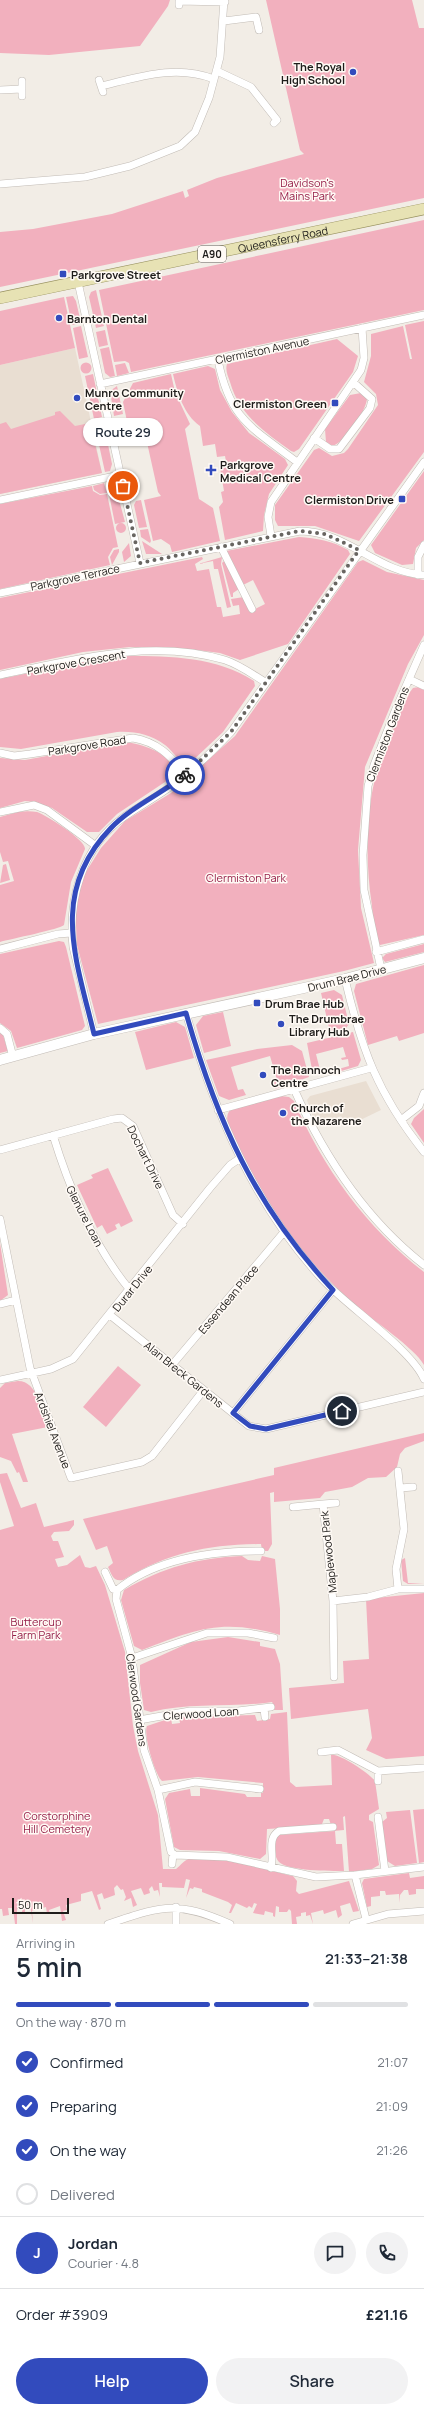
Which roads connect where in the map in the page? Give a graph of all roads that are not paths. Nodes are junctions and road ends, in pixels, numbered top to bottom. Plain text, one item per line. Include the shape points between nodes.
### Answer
1 (224, 1) edge
2 (179, 5) dead end
3 (224, 21) junction
4 (259, 30) dead end
5 (217, 71) junction
6 (214, 79) junction
7 (22, 81) dead end
8 (101, 86) dead end
9 (0, 90) edge
10 (274, 123) dead end
11 (0, 184) edge
12 (424, 209) edge
13 (78, 282) junction
14 (0, 298) edge
15 (424, 316) edge
16 (362, 328) junction
17 (218, 360) junction
18 (353, 382) junction
19 (100, 384) junction
20 (314, 438) junction
21 (297, 462) junction
22 (424, 462) edge
23 (120, 475) junction
24 (0, 500) edge
25 (271, 536) junction
26 (424, 545) edge
27 (221, 547) junction
28 (359, 550) junction
29 (140, 563) junction
30 (421, 575) edge
31 (0, 593) edge
32 (252, 609) dead end
33 (424, 645) edge
34 (0, 676) edge
35 (409, 679) junction
36 (266, 682) junction
37 (424, 686) edge
38 (0, 753) edge
39 (186, 774) junction
40 (0, 812) edge
41 (96, 846) junction
42 (71, 933) junction
43 (424, 939) edge
44 (0, 949) edge
45 (376, 952) junction
46 (424, 958) edge
47 (381, 969) junction
48 (345, 979) junction
49 (186, 1013) junction
50 (0, 1028) edge
51 (94, 1034) junction
52 (13, 1057) junction
53 (0, 1060) edge
54 (371, 1068) junction
55 (294, 1089) junction
56 (424, 1093) edge
57 (218, 1110) junction
58 (401, 1120) junction
59 (53, 1135) junction
60 (0, 1150) edge
61 (424, 1152) edge
62 (239, 1158) junction
63 (0, 1219) edge
64 (183, 1224) junction
65 (284, 1232) junction
66 (2, 1233) edge
67 (424, 1265) edge
68 (130, 1290) junction
69 (333, 1290) junction
70 (16, 1300) junction
71 (0, 1304) edge
72 (110, 1315) junction
73 (172, 1365) junction
74 (32, 1373) junction
75 (424, 1379) edge
76 (0, 1380) edge
77 (203, 1392) junction
78 (424, 1392) edge
79 (233, 1413) junction
80 (398, 1471) dead end
81 (413, 1487) dead end
82 (400, 1488) junction
83 (336, 1503) dead end
84 (323, 1504) junction
85 (293, 1507) dead end
86 (260, 1551) dead end
87 (105, 1572) dead end
88 (398, 1589) junction
89 (424, 1589) edge
90 (117, 1590) junction
91 (333, 1601) junction
92 (270, 1640) dead end
93 (132, 1658) junction
94 (334, 1677) dead end
95 (271, 1707) dead end
96 (264, 1708) junction
97 (265, 1717) dead end
98 (139, 1720) junction
99 (321, 1752) dead end
100 (424, 1768) edge
101 (378, 1771) junction
102 (378, 1781) dead end
103 (158, 1790) junction
104 (255, 1791) dead end
105 (378, 1817) dead end
106 (330, 1825) dead end
107 (173, 1854) junction
108 (172, 1864) dead end
109 (424, 1867) edge
110 (271, 1868) junction
111 (384, 1871) junction
112 (355, 1875) junction
113 (176, 1907) junction
114 (424, 1911) edge
115 (366, 1920) junction
116 (108, 1924) edge
117 (176, 1924) edge
118 (230, 1924) edge
119 (354, 1924) edge

1 - 2 street via 179,1
1 - 3 street
3 - 4 street via 256,17
3 - 5 street
5 - 6 street
5 - 10 street via 251,87 277,120
6 - 8 street via 195,74 158,72
6 - 11 street via 195,132 180,146 130,166 85,177
7 - 9 street via 22,93
12 - 13 main road, Queensferry Road / A90
13 - 14 main road, Queensferry Road / A90
13 - 19 street
15 - 16 street, Clermiston Avenue
16 - 17 street, Clermiston Avenue
16 - 18 street via 364,358 361,370
17 - 19 street, Clermiston Avenue
17 - 21 street via 230,401 244,422
18 - 20 street
18 - 20 street via 372,399 370,408 339,450 330,449
19 - 23 street
20 - 21 street
21 - 25 street via 271,502 268,517
22 - 28 street
23 - 24 street
23 - 29 street
25 - 27 street, Parkgrove Terrace
25 - 28 street, Parkgrove Terrace via 300,531 317,532 334,537
26 - 30 street via 418,557
27 - 29 street, Parkgrove Terrace
27 - 32 street
28 - 30 street, Parkgrove Terrace via 394,569
28 - 36 street
29 - 31 street, Parkgrove Terrace
33 - 35 street, Clermiston Gardens
34 - 36 street, Parkgrove Crescent via 96,656 132,652 169,652 209,656 226,661
35 - 37 street
35 - 45 street, Clermiston Gardens via 374,765 367,793 362,855 364,883
36 - 39 street via 231,732
38 - 39 street, Parkgrove Road via 14,756 133,738 157,745
39 - 41 street via 123,818
40 - 41 street via 34,805 47,810
41 - 42 street via 81,872 71,909
42 - 44 street
42 - 51 street via 72,947
43 - 45 street, Drum Brae Drive
45 - 47 street, Clermiston Gardens
46 - 47 street, Drum Brae Drive
47 - 48 street, Drum Brae Drive
48 - 49 street, Drum Brae Drive
48 - 54 street
49 - 51 street, Drum Brae Drive
49 - 57 street
50 - 52 street via 7,1034
51 - 52 street, Drum Brae Drive
52 - 53 street, Drum Brae Drive
54 - 55 street
54 - 58 street
55 - 57 street
55 - 67 street via 310,1125 342,1177 388,1233
56 - 58 street via 419,1106
57 - 62 street
58 - 61 street
59 - 60 street, Dochart Drive
59 - 64 street, Dochart Drive via 113,1118 122,1118 128,1122 133,1126 173,1215
59 - 68 street, Glenure Loan via 66,1179 79,1207 101,1248
62 - 64 street, Durar Drive via 230,1165
62 - 65 street
63 - 66 street, Ardshiel Avenue
64 - 68 street, Durar Drive
65 - 69 street via 301,1256
65 - 73 street, Essendean Place
66 - 70 street, Ardshiel Avenue
68 - 72 street, Durar Drive
69 - 75 street via 413,1360
69 - 79 street
70 - 71 street
70 - 74 street, Ardshiel Avenue
72 - 73 street, Alan Breck Gardens
72 - 74 street, Durar Drive via 73,1359 64,1365
73 - 77 street, Alan Breck Gardens
74 - 76 street, Durar Drive
74 - 77 street, Ardshiel Avenue via 71,1478 142,1462 152,1456
77 - 79 street, Alan Breck Gardens
78 - 79 street, Alan Breck Gardens via 266,1429 250,1426
80 - 82 street
81 - 82 street
82 - 88 street via 404,1529 396,1569
83 - 84 street, Maplewood Park
84 - 85 street, Maplewood Park
84 - 91 street, Maplewood Park
86 - 90 street via 253,1554 192,1557 166,1564
87 - 90 street via 113,1590
88 - 89 street, Maplewood Park
88 - 91 street, Maplewood Park via 368,1597
90 - 93 street, Clerwood Gardens via 116,1599
91 - 94 street, Maplewood Park
92 - 93 street via 248,1633 207,1633
93 - 98 street, Clerwood Gardens
95 - 96 street, Clerwood Loan
96 - 97 street
96 - 98 street, Clerwood Loan via 190,1711
98 - 103 street, Clerwood Gardens via 144,1750
99 - 101 street via 338,1750
100 - 101 street
101 - 102 street
103 - 104 street via 195,1782
103 - 107 street, Clerwood Gardens via 169,1849
105 - 111 street
106 - 110 street via 279,1831 272,1839
107 - 108 street, Clerwood Gardens
107 - 110 street via 222,1856
109 - 111 street
110 - 112 street via 320,1877
111 - 112 street
112 - 115 street
113 - 116 street via 157,1908
113 - 117 street
113 - 118 street via 204,1913
114 - 115 street via 388,1914
115 - 119 street

